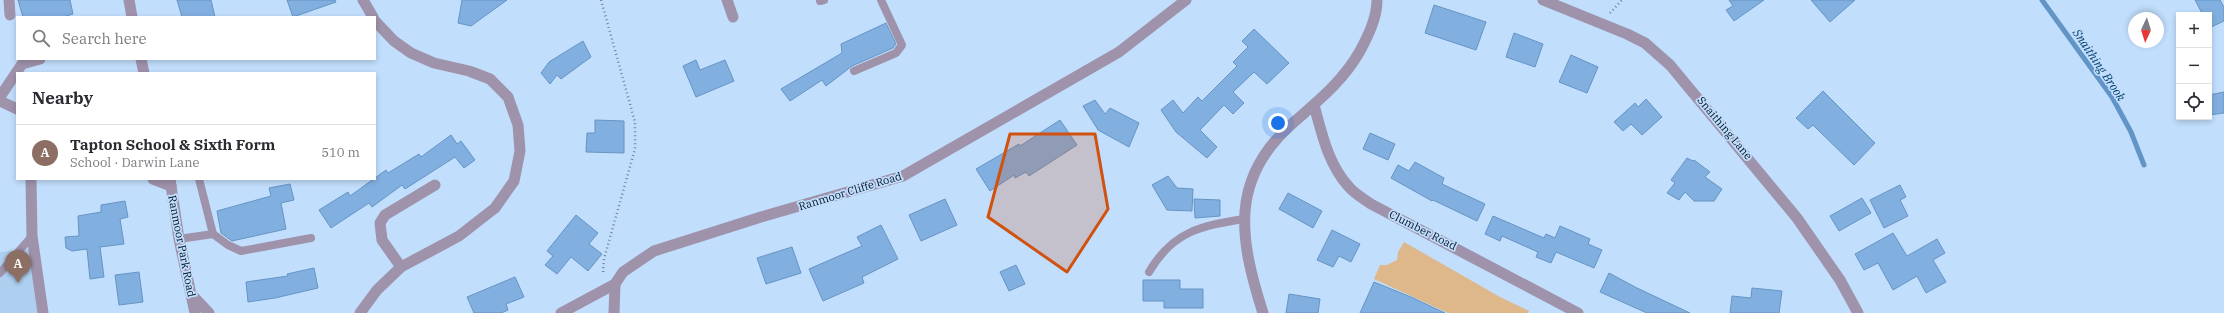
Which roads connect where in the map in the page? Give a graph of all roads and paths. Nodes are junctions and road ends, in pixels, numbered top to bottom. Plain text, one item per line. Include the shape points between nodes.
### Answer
1 (9, 0) edge
2 (129, 0) edge
3 (363, 0) edge
4 (601, 0) edge
5 (727, 0) edge
6 (881, 0) edge
7 (1186, 0) edge
8 (1378, 0) edge
9 (1543, 0) edge
10 (10, 15) dead end
11 (132, 16) edge
12 (372, 16) edge
13 (733, 17) dead end
14 (376, 22) edge
15 (36, 60) edge
16 (141, 60) edge
17 (854, 71) dead end
18 (17, 72) edge
19 (144, 72) edge
20 (16, 73) edge
21 (0, 97) edge
22 (0, 100) edge
23 (1314, 105) junction
24 (16, 108) edge
25 (31, 180) edge
26 (159, 180) edge
27 (198, 180) edge
28 (170, 182) edge
29 (435, 185) dead end
30 (1244, 219) junction
31 (212, 234) junction
32 (32, 236) junction
33 (311, 238) dead end
34 (179, 239) junction
35 (402, 267) junction
36 (1149, 272) dead end
37 (0, 273) edge
38 (615, 284) junction
39 (602, 291) junction
40 (192, 295) junction
41 (43, 313) edge
42 (195, 313) edge
43 (209, 313) edge
44 (360, 313) edge
45 (561, 313) edge
46 (614, 313) edge
47 (1263, 313) edge
48 (1578, 313) edge
49 (1858, 313) edge

1 - 10 street
2 - 11 street
3 - 12 street
4 - 39 path via 636,122 635,149 604,259
5 - 13 street
6 - 17 lane via 902,45 896,53
7 - 38 street, Ranmoor Cliffe Road via 1119,52 903,176 654,251 623,272
8 - 23 street via 1372,25 1352,64
9 - 49 street, Snaithing Lane via 1645,43 1670,66 1797,218 1840,280
14 - 35 street via 394,41 412,53 434,63 490,79 508,97 518,125 520,151 514,181 495,208 459,236
15 - 18 street via 22,64
16 - 19 street
20 - 21 street
22 - 24 street
23 - 30 street via 1280,135 1259,162 1249,188
23 - 48 street, Clumber Road via 1335,169 1350,188 1371,204
25 - 32 street
26 - 28 street
27 - 31 lane
28 - 34 street, Ranmoor Park Road
29 - 35 street via 385,215 380,223 382,240
30 - 36 lane via 1211,225 1177,240 1166,247
30 - 47 street via 1248,263
31 - 33 lane via 241,251
31 - 34 lane
32 - 37 lane
32 - 41 street
34 - 40 street, Ranmoor Park Road
35 - 44 street via 377,290
38 - 39 street, Ranmoor Cliffe Road
38 - 46 street
39 - 45 street, Ranmoor Cliffe Road
40 - 42 street, Ranmoor Park Road
40 - 43 street

